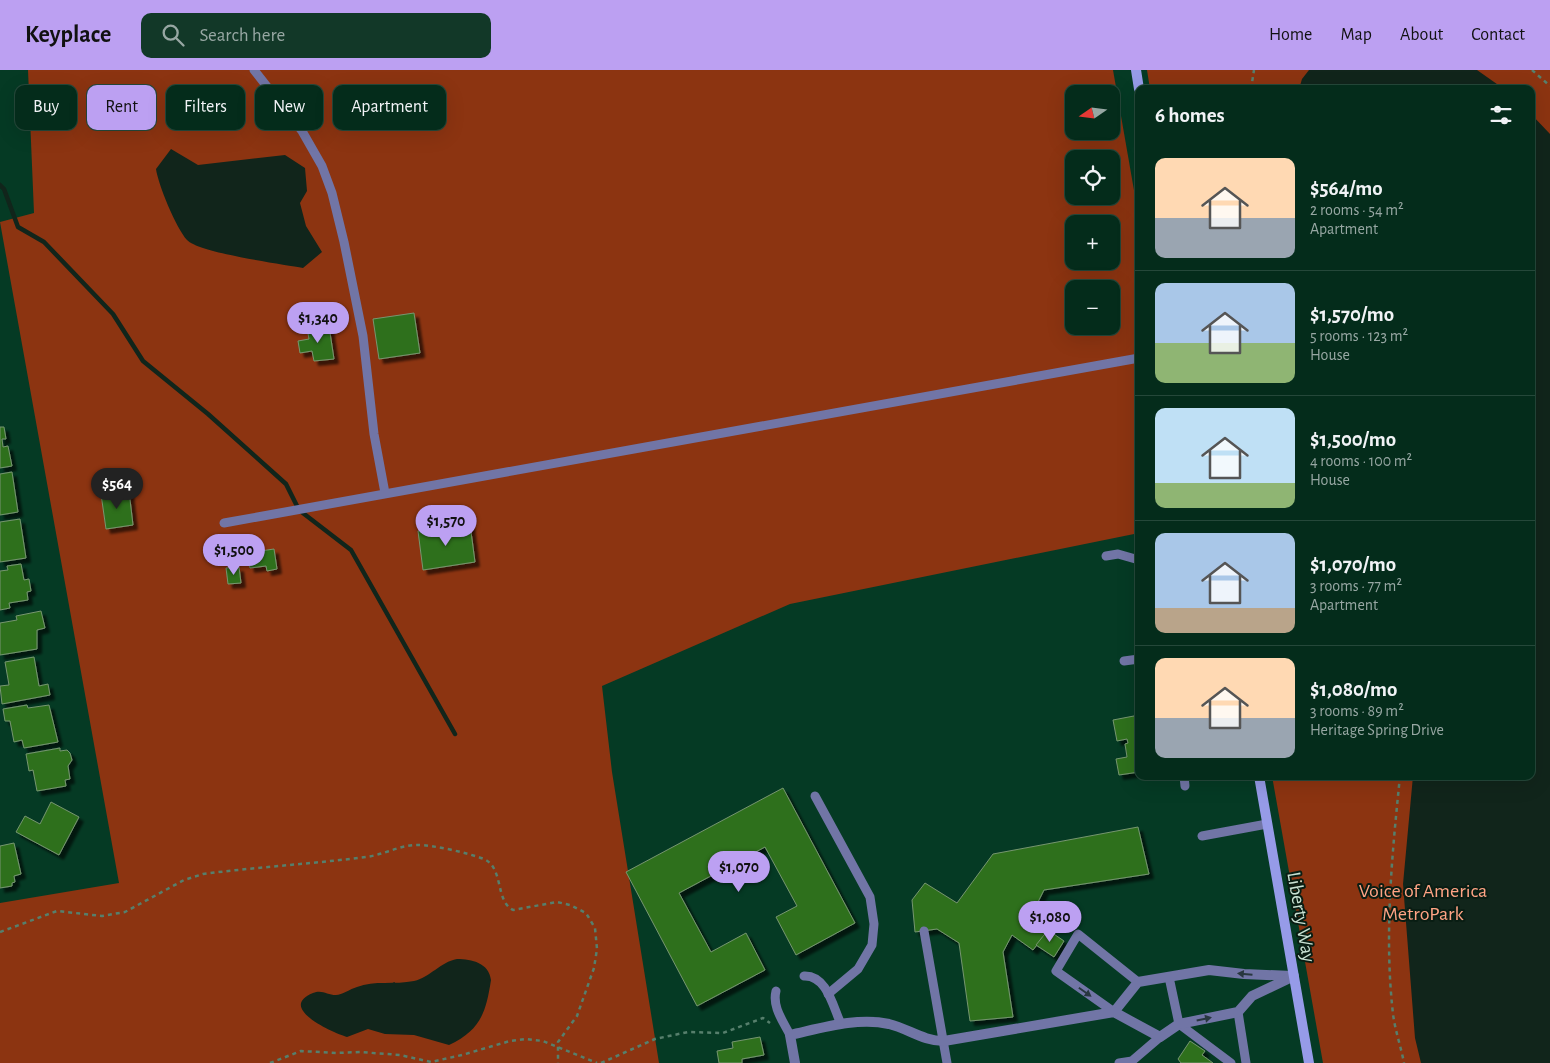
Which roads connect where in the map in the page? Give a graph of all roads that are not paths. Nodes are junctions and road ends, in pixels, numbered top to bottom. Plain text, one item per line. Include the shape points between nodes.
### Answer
1 (254, 70) edge
2 (1136, 70) edge
3 (1138, 85) edge
4 (1135, 359) edge
5 (385, 494) junction
6 (224, 524) dead end
7 (1106, 556) dead end
8 (1135, 559) edge
9 (1135, 660) edge
10 (1124, 662) dead end
11 (1184, 780) edge
12 (1260, 780) edge
13 (1185, 786) dead end
14 (815, 796) dead end
15 (1267, 824) junction
16 (1202, 836) dead end
17 (924, 931) dead end
18 (804, 976) dead end
19 (1294, 976) junction
20 (1169, 977) junction
21 (1138, 982) junction
22 (776, 991) dead end
23 (828, 994) junction
24 (1114, 1012) junction
25 (1238, 1012) junction
26 (841, 1024) junction
27 (1179, 1024) junction
28 (790, 1035) junction
29 (1160, 1038) junction
30 (944, 1041) junction
31 (795, 1063) edge
32 (947, 1063) edge
33 (1119, 1063) edge
34 (1231, 1063) edge
35 (1246, 1063) edge
36 (1309, 1063) edge

1 - 5 lane via 302,131 327,176 363,336 374,434
2 - 3 main road
4 - 5 lane
5 - 6 lane
7 - 8 lane via 1118,554
9 - 10 lane
11 - 13 lane
12 - 15 main road, Liberty Way
14 - 23 lane via 870,897 874,924 872,945 858,969
15 - 16 lane
15 - 19 main road, Liberty Way
17 - 30 lane
18 - 23 lane via 812,976 823,983
19 -> 20 street via 1209,970
19 - 25 street via 1252,996
19 - 36 main road, Liberty Way
20 - 21 street
20 - 27 lane
21 - 24 street
21 -> 24 lane via 1078,934 1056,971
22 - 28 lane via 776,1008
23 - 26 lane
24 - 29 street
24 - 30 street
27 -> 25 street
25 - 35 lane
26 - 28 street
26 - 30 street via 888,1024 920,1038
27 - 29 street
27 - 34 lane
28 - 31 street
29 - 33 lane via 1132,1061
30 - 32 lane

